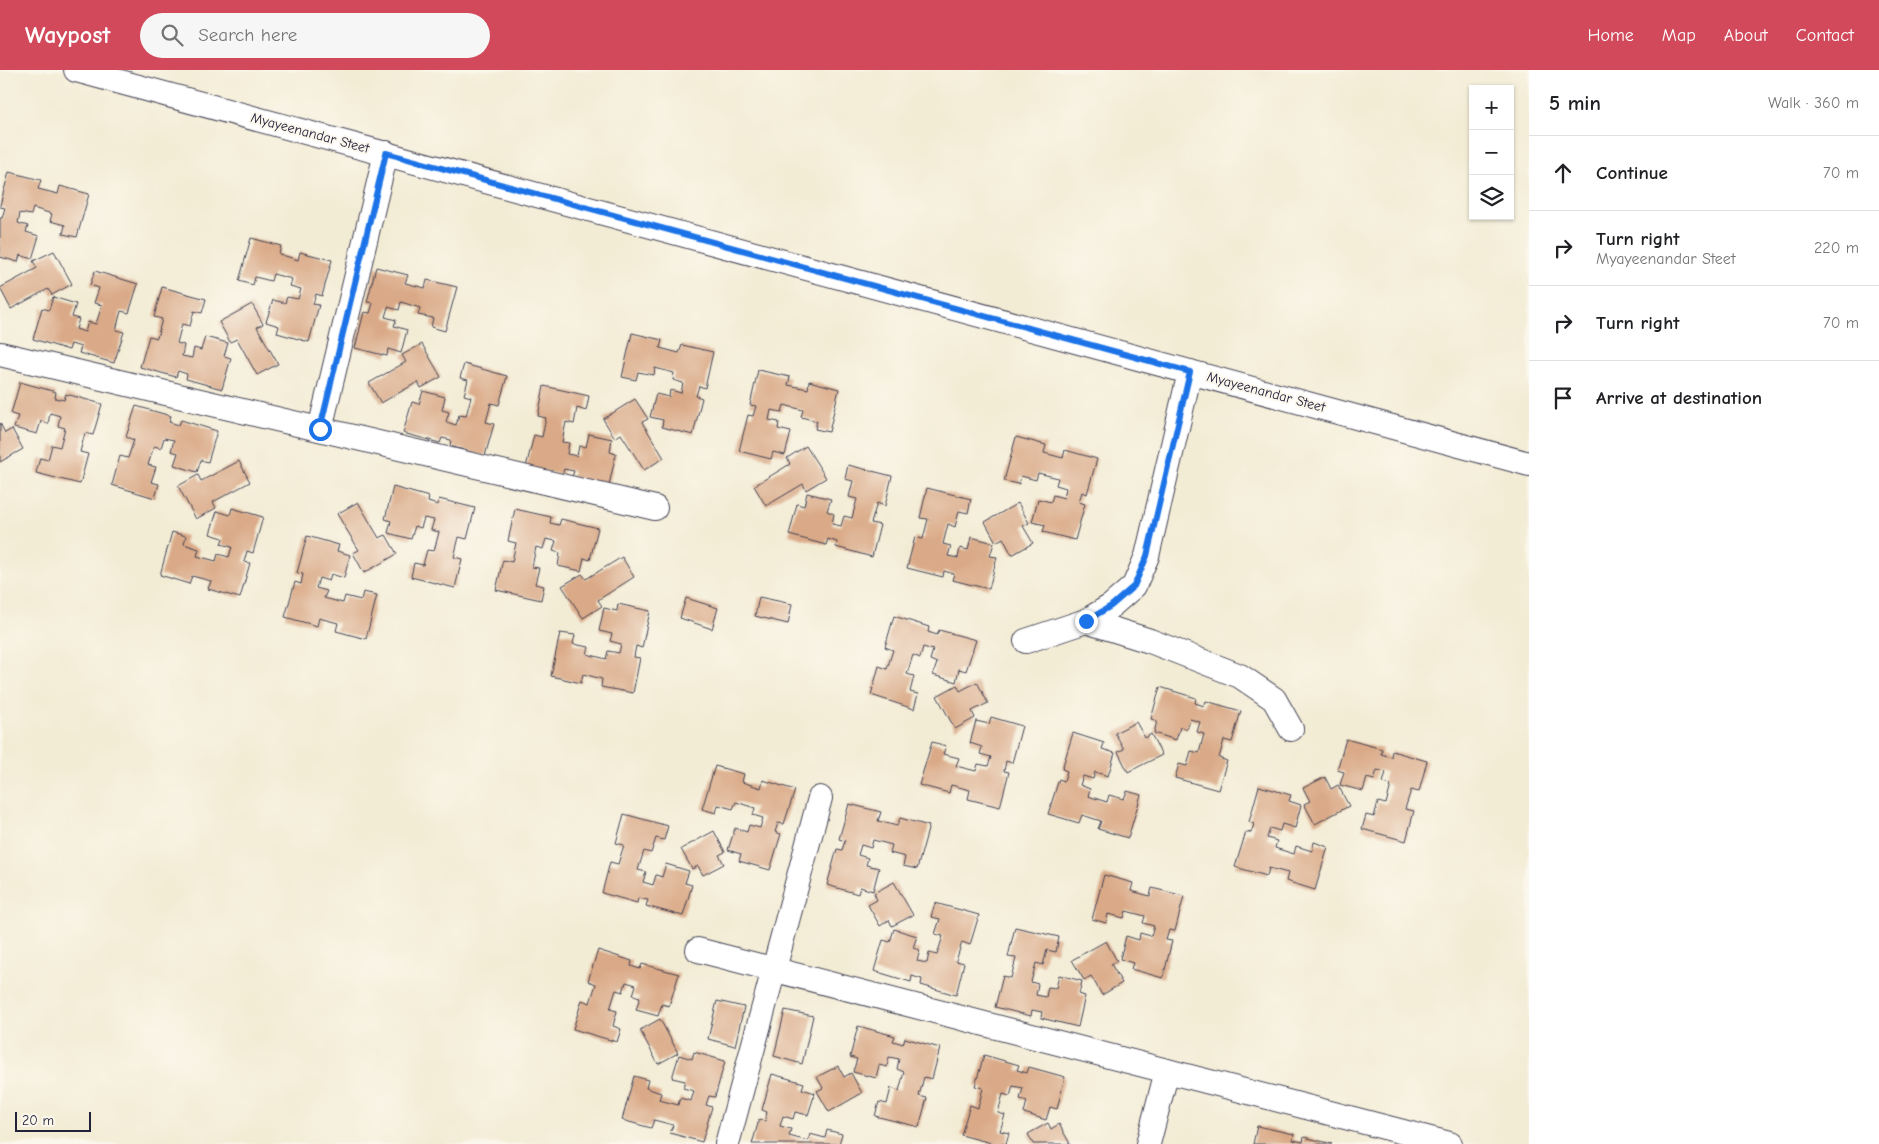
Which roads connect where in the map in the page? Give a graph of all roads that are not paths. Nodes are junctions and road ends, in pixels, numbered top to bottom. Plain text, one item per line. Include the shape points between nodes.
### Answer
1 (76, 70) edge
2 (386, 153) junction
3 (0, 354) edge
4 (1190, 372) junction
5 (320, 429) junction
6 (1529, 464) edge
7 (655, 508) dead end
8 (1086, 621) junction
9 (1026, 641) dead end
10 (1291, 729) dead end
11 (820, 798) dead end
12 (698, 950) dead end
13 (774, 969) junction
14 (1167, 1071) junction
15 (727, 1144) edge
16 (1148, 1144) edge
17 (1450, 1144) edge

1 - 2 street, Myayeenandar Steet
2 - 4 street, Myayeenandar Steet
2 - 5 street
3 - 5 street
4 - 6 street, Myayeenandar Steet
4 - 8 street via 1147,556 1134,586 1111,606
5 - 7 street
8 - 9 street
8 - 10 street via 1150,641 1240,676 1274,699
11 - 13 street
12 - 13 street
13 - 14 street
13 - 15 street
14 - 16 street
14 - 17 street

